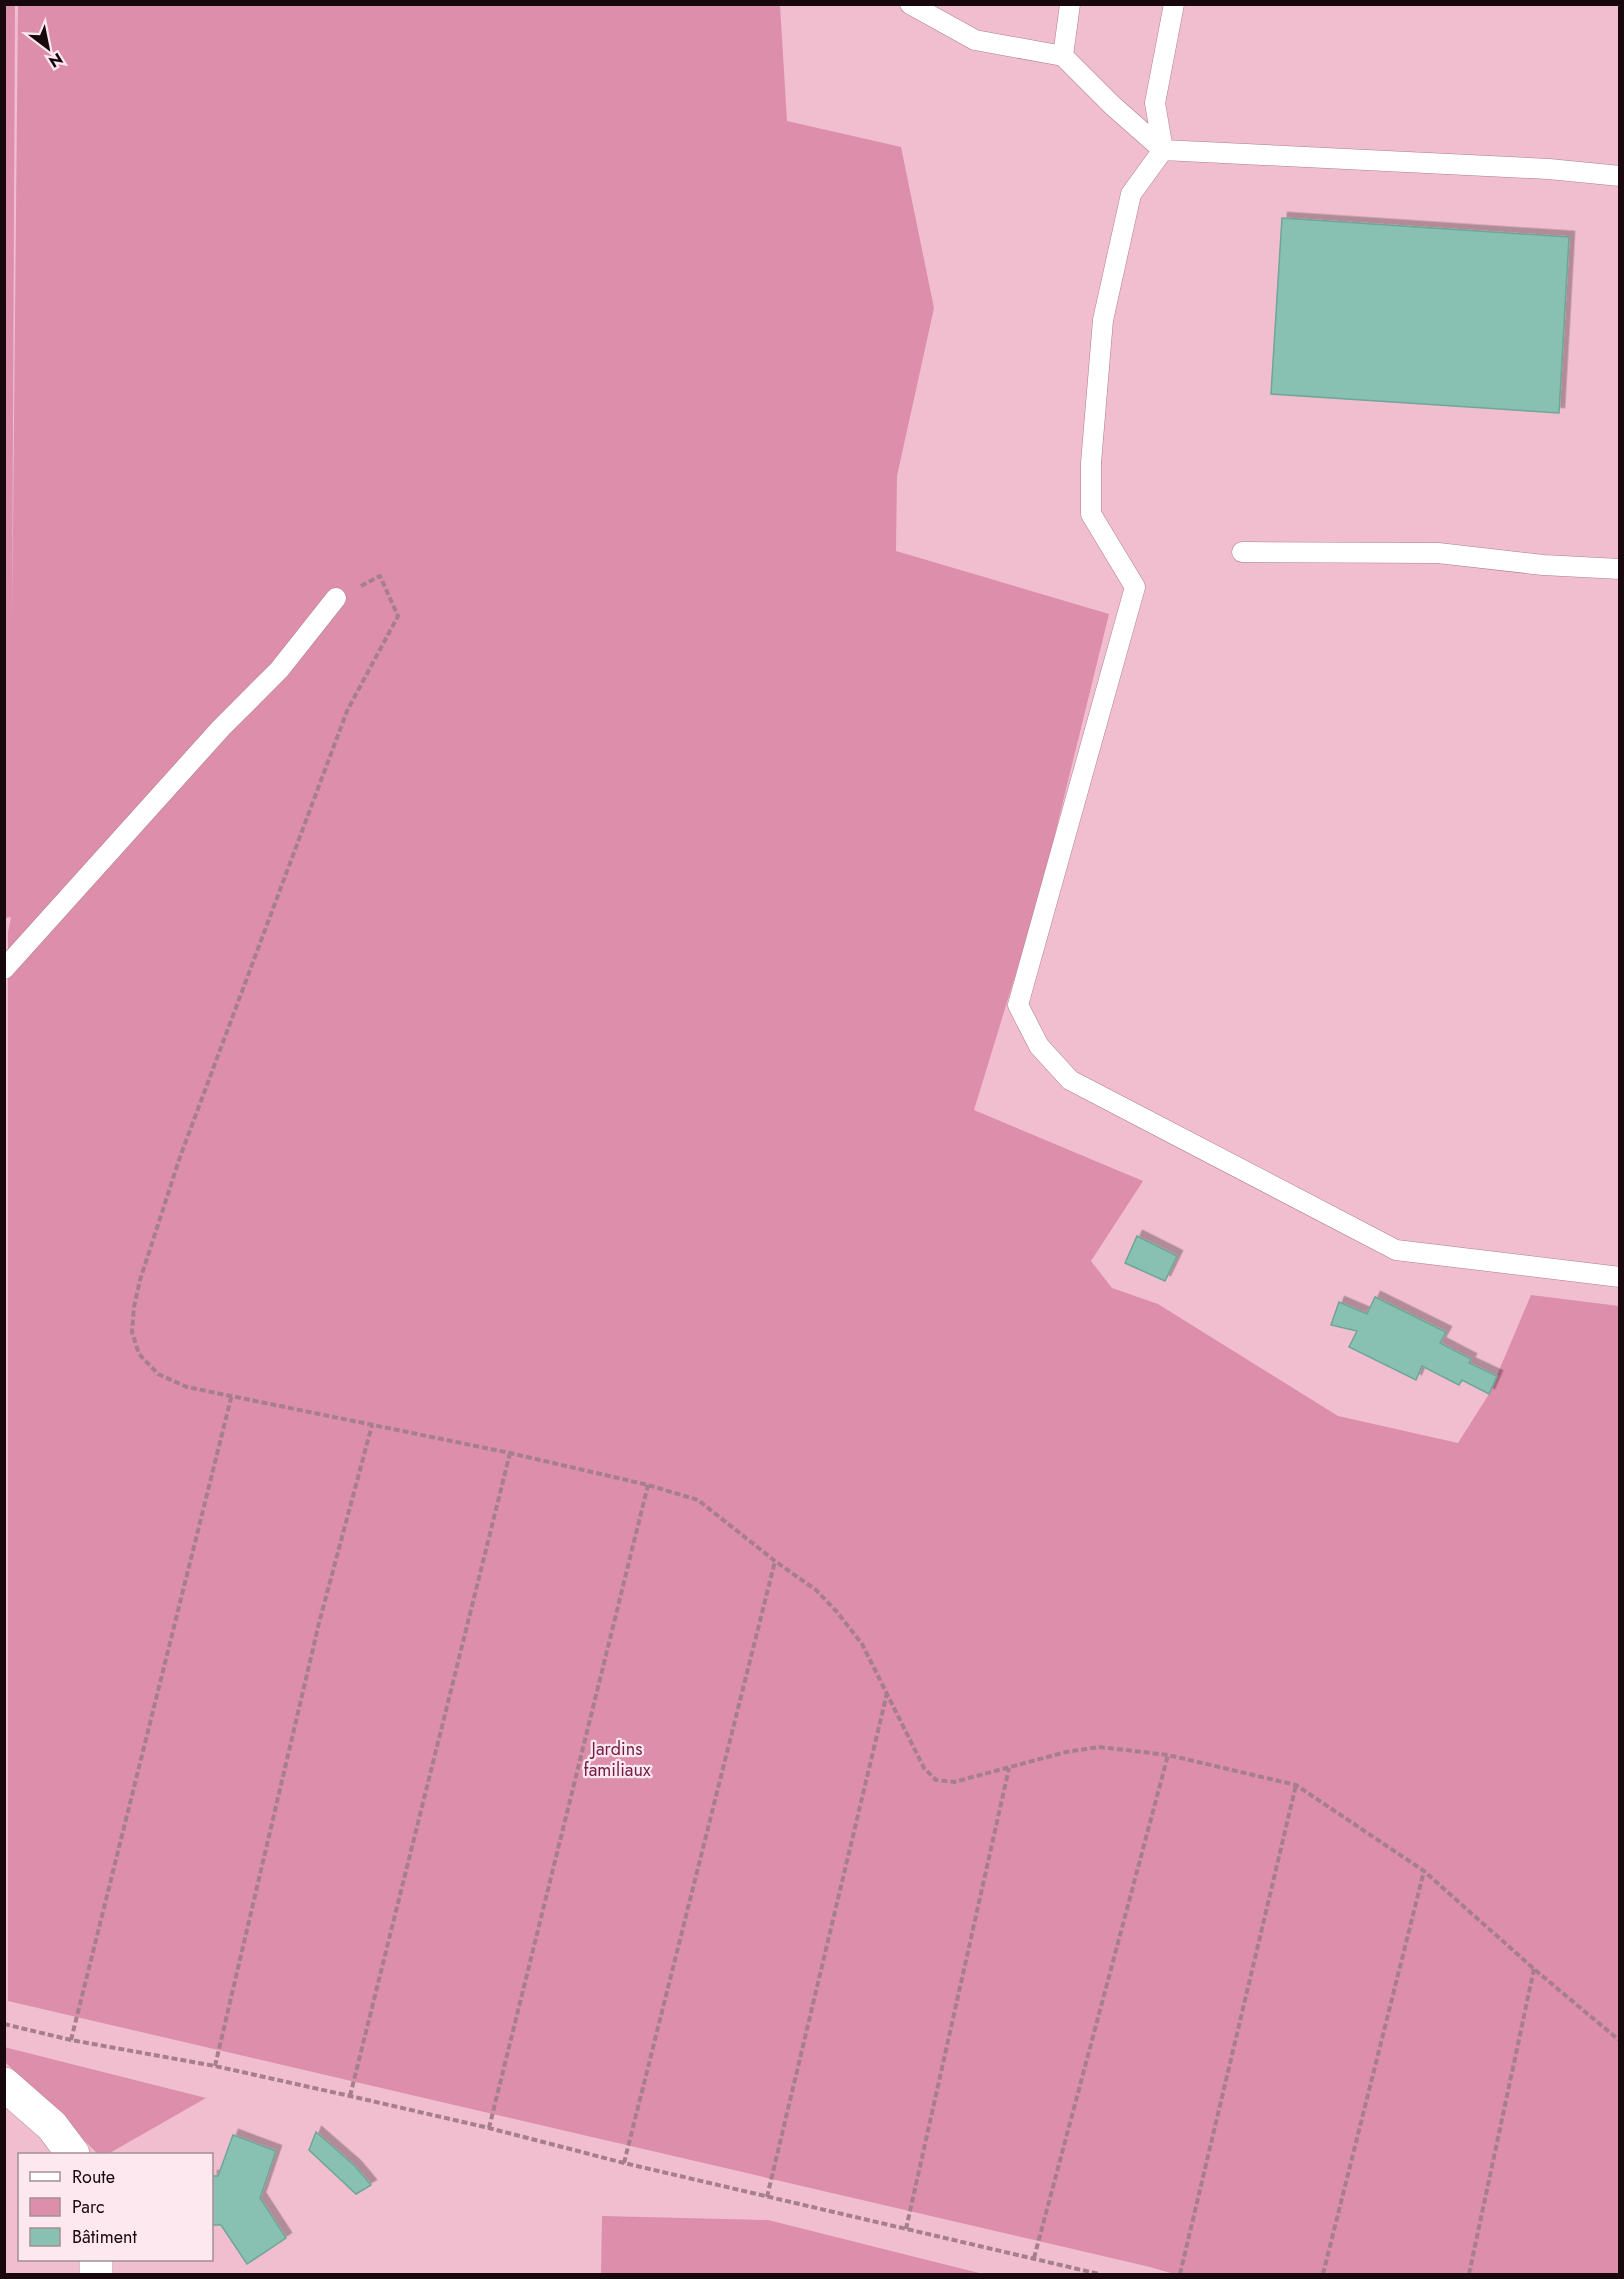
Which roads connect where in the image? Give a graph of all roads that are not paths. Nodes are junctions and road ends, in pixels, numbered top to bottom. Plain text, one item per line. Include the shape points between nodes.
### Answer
1 (910, 4) edge
2 (1070, 4) edge
3 (1174, 4) edge
4 (1063, 56) junction
5 (1163, 150) junction
6 (1620, 176) edge
7 (1242, 552) dead end
8 (1620, 569) edge
9 (336, 598) road end
10 (4, 969) edge
11 (1620, 1276) edge
12 (4, 2084) edge
13 (72, 2153) edge

1 - 4 lane via 975,40
2 - 4 lane
3 - 5 lane via 1155,103
4 - 5 lane
5 - 6 lane
5 - 11 lane via 1131,194 1103,320 1091,463 1091,514 1135,587 1017,1005 1039,1046 1070,1080 1396,1251
7 - 8 lane via 1438,553
9 - 10 lane via 279,670 221,728
12 - 13 street via 52,2126

